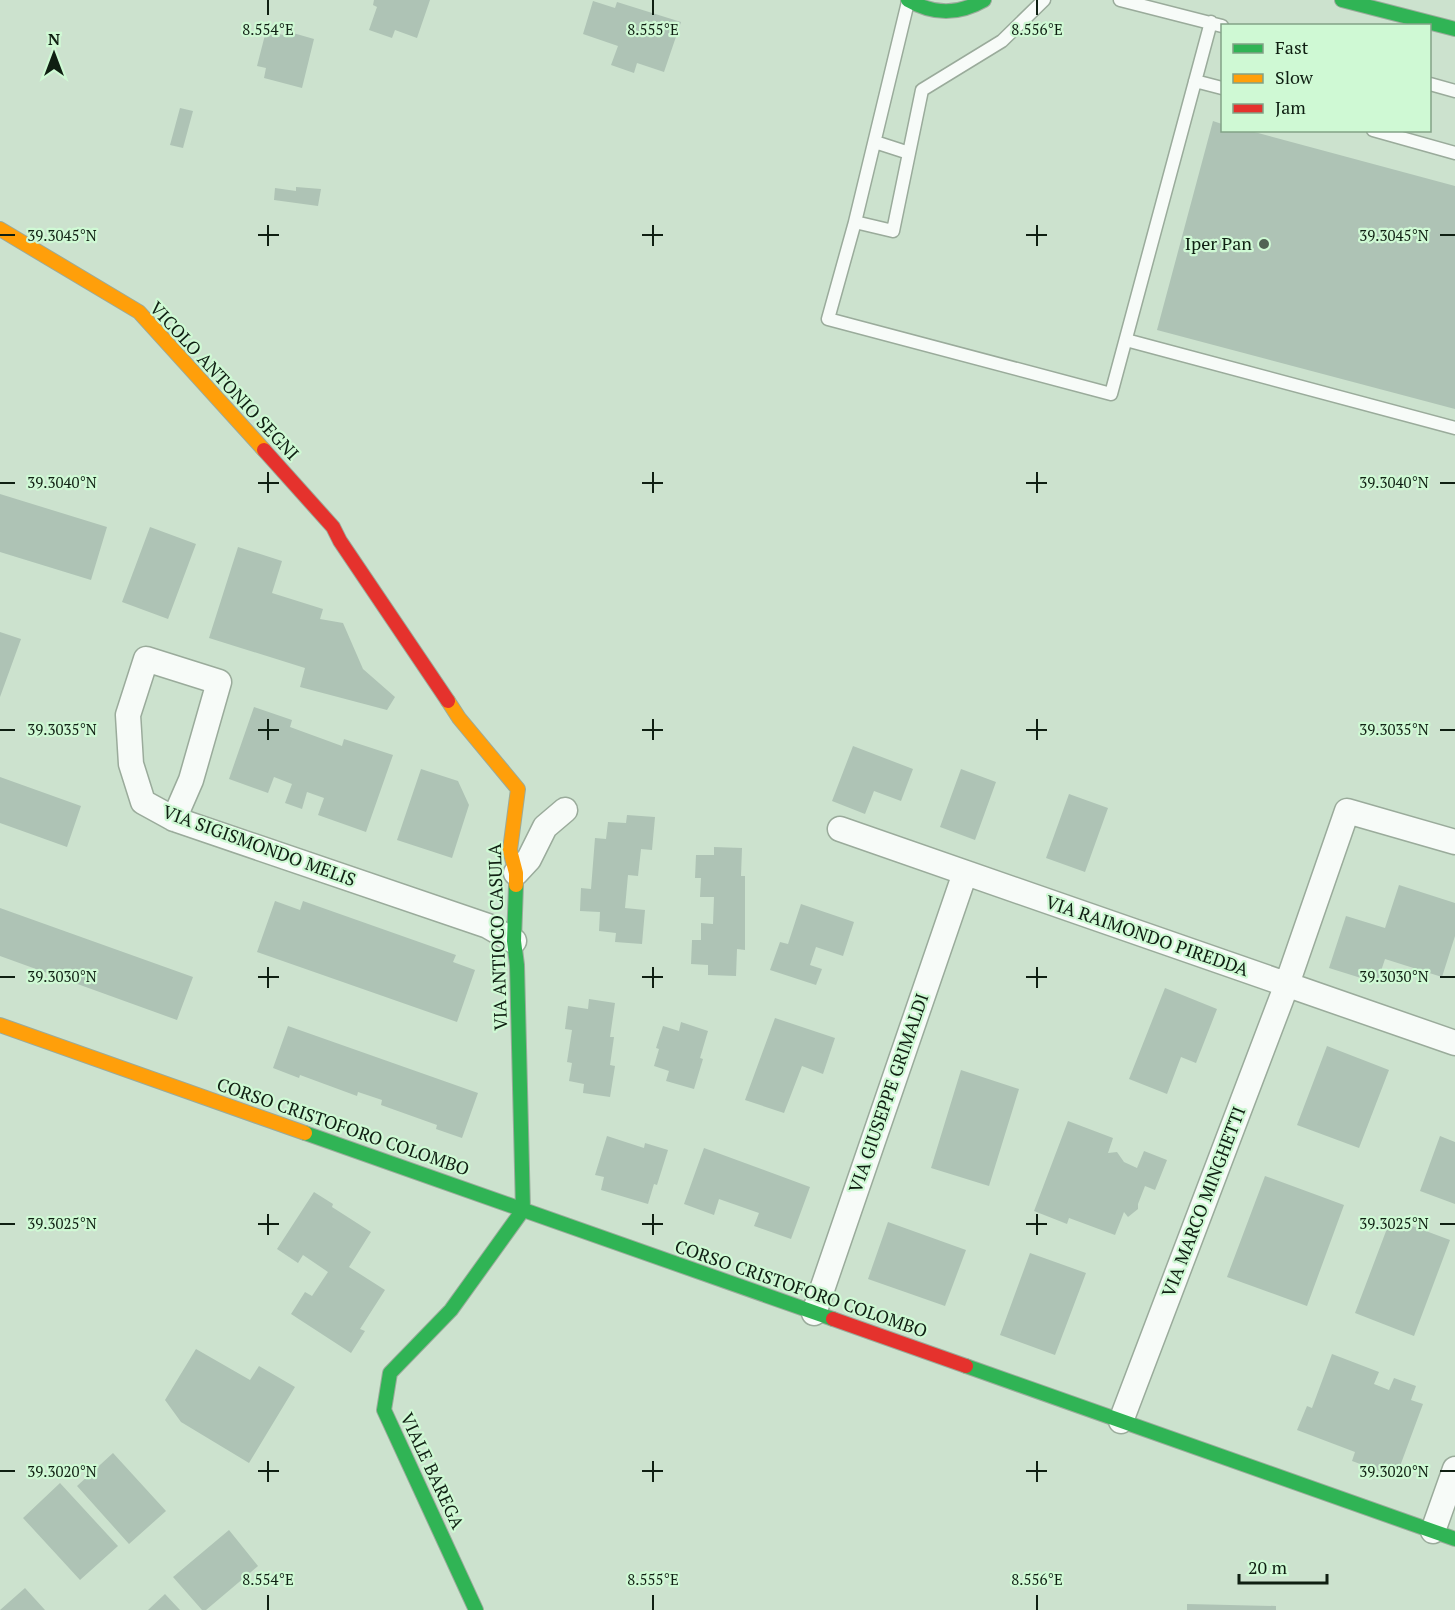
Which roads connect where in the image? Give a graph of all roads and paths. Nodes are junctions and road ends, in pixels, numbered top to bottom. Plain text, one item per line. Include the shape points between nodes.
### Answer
1 (984, 0) edge
2 (1044, 0) edge
3 (1120, 0) edge
4 (1342, 0) edge
5 (908, 1) edge
6 (1217, 24) edge
7 (1455, 29) edge
8 (1195, 81) junction
9 (1431, 84) edge
10 (1221, 88) edge
11 (1455, 91) edge
12 (1380, 132) edge
13 (875, 142) junction
14 (909, 153) junction
15 (1455, 153) edge
16 (855, 222) junction
17 (0, 229) edge
18 (1126, 340) junction
19 (1455, 428) edge
20 (340, 542) joint
21 (565, 810) dead end
22 (174, 819) junction
23 (840, 829) dead end
24 (1455, 842) edge
25 (516, 873) junction
26 (965, 873) junction
27 (514, 941) junction
28 (1287, 984) junction
29 (0, 1025) edge
30 (1455, 1043) edge
31 (523, 1210) junction
32 (814, 1313) junction
33 (1121, 1421) junction
34 (1455, 1469) edge
35 (1444, 1535) edge
36 (477, 1610) edge

1 - 5 street via 946,14
2 - 14 lane via 1002,41 922,90
3 - 6 lane
4 - 7 street
5 - 13 lane
6 - 8 lane
8 - 10 lane
8 - 18 lane
9 - 11 lane
12 - 15 lane
13 - 14 lane
13 - 16 lane
14 - 16 lane via 893,231
16 - 18 lane via 828,320 1111,394
17 - 20 street, VICOLO ANTONIO SEGNI via 139,312 333,527
18 - 19 lane
20 - 25 street, VIA ANTIOCO CASULA via 459,718 518,789 510,850
21 - 25 street via 545,827
22 - 22 street, VIA SIGISMONDO MELIS via 191,780 219,682 146,659 128,716 131,764 142,801
22 - 27 street, VIA SIGISMONDO MELIS via 488,926
23 - 26 street, VIA RAIMONDO PIREDDA
24 - 28 street, VIA MARCO MINGHETTI via 1347,811
25 - 27 street, VIA ANTIOCO CASULA
26 - 28 street, VIA RAIMONDO PIREDDA
26 - 32 street, VIA GIUSEPPE GRIMALDI
27 - 31 street, VIA ANTIOCO CASULA
28 - 30 street, VIA RAIMONDO PIREDDA
28 - 33 street, VIA MARCO MINGHETTI
29 - 31 street, CORSO CRISTOFORO COLOMBO
31 - 32 street, CORSO CRISTOFORO COLOMBO
31 - 36 street, VIALE BAREGA via 451,1310 390,1372 384,1410
32 - 33 street, CORSO CRISTOFORO COLOMBO
33 - 35 street, CORSO CRISTOFORO COLOMBO
34 - 35 street

